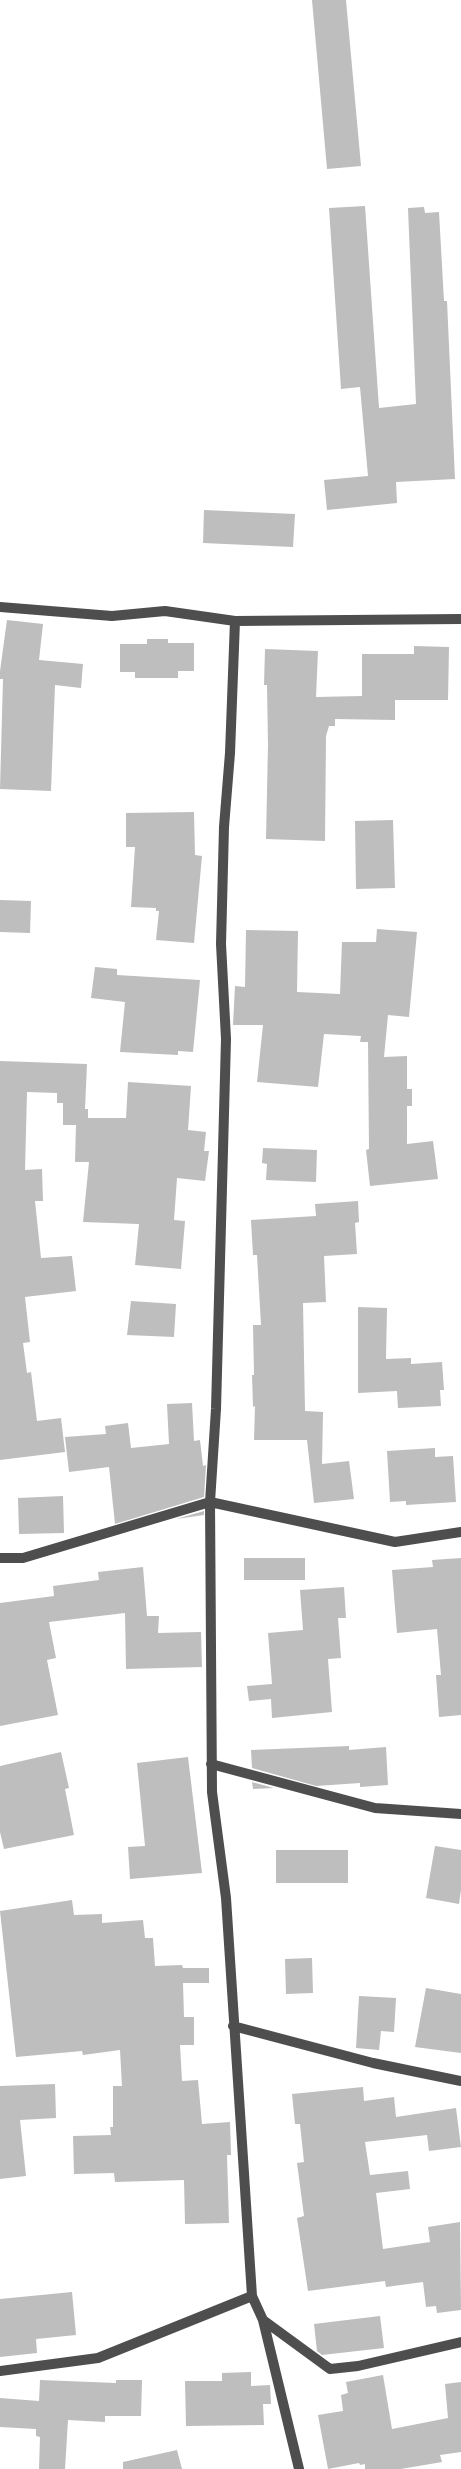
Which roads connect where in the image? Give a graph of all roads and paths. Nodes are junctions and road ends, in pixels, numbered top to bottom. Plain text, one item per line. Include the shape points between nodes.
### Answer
1 (0, 607) edge
2 (461, 619) edge
3 (235, 621) junction
4 (210, 1502) junction
5 (461, 1532) edge
6 (0, 1558) edge
7 (211, 1764) junction
8 (461, 1814) edge
9 (233, 2026) junction
10 (461, 2081) edge
11 (252, 2296) junction
12 (262, 2320) junction
13 (461, 2342) edge
14 (0, 2371) edge
15 (299, 2469) edge

1 - 3 street via 112,616 165,611
2 - 3 street
3 - 4 street via 230,753 224,827 222,944 226,1039 216,1409
4 - 5 street via 395,1542
4 - 6 street via 23,1558
4 - 7 street
7 - 8 street via 375,1808
7 - 9 street via 212,1792 226,1898
9 - 10 street via 373,2063
9 - 11 street
11 - 12 street
11 - 14 street via 98,2358
12 - 13 street via 330,2369 358,2366
12 - 15 street

